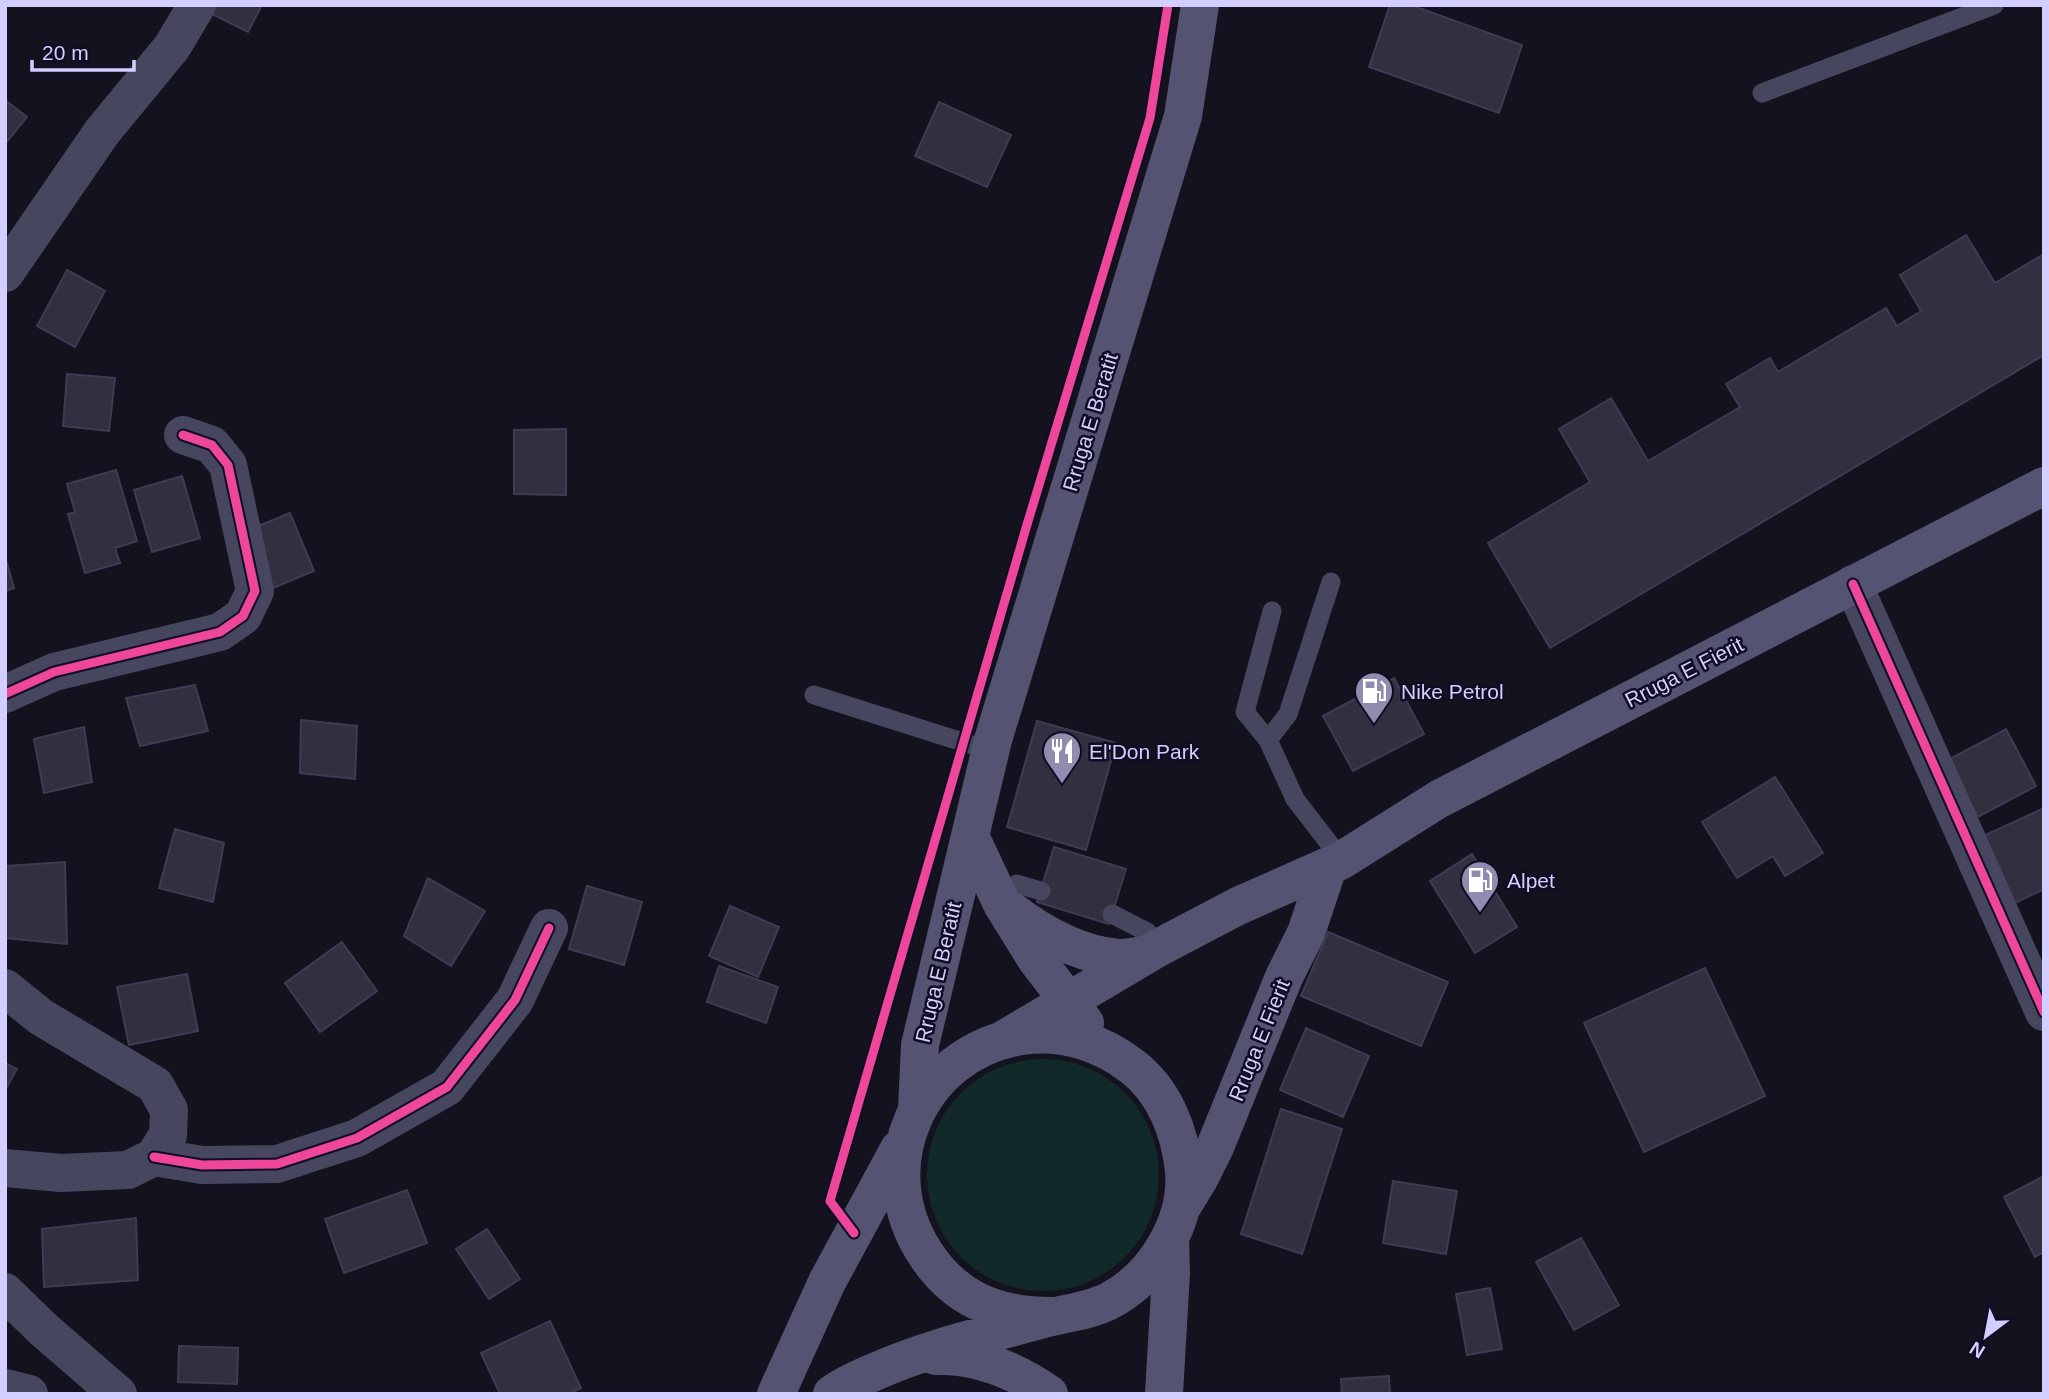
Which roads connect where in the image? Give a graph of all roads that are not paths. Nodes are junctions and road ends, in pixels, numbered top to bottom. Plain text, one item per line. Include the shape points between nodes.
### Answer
1 (197, 5) edge
2 (1200, 5) edge
3 (1994, 5) edge
4 (1762, 93) dead end
5 (5, 273) edge
6 (183, 435) dead end
7 (2044, 486) edge
8 (1331, 582) dead end
9 (1853, 584) junction
10 (1272, 611) dead end
11 (5, 694) edge
12 (814, 695) dead end
13 (1268, 740) junction
14 (991, 751) junction
15 (971, 838) junction
16 (1335, 863) junction
17 (1041, 891) dead end
18 (1000, 900) junction
19 (1112, 914) dead end
20 (550, 928) dead end
21 (1152, 952) junction
22 (5, 988) edge
23 (1068, 1003) junction
24 (2044, 1012) edge
25 (1006, 1038) junction
26 (1109, 1051) junction
27 (911, 1123) junction
28 (154, 1157) junction
29 (5, 1168) edge
30 (1175, 1224) junction
31 (5, 1293) edge
32 (975, 1300) junction
33 (1054, 1316) junction
34 (1002, 1331) junction
35 (893, 1363) junction
36 (5, 1388) edge
37 (29, 1394) edge
38 (118, 1394) edge
39 (776, 1394) edge
40 (832, 1394) edge
41 (1049, 1394) edge
42 (1056, 1394) edge
43 (1164, 1394) edge

1 - 5 street via 172,47 102,132
2 - 14 main road, Rruga E Beratit via 1183,116
3 - 4 lane
6 - 11 street via 212,445 229,465 255,591 243,616 220,632 54,672
7 - 9 main road, Rruga E Fierit
8 - 13 lane via 1288,714
9 - 16 main road, Rruga E Fierit via 1439,799
9 - 24 street
10 - 13 lane via 1245,712
12 - 14 lane
13 - 16 lane via 1295,799
14 - 15 main road, Rruga E Beratit
15 - 18 main road
15 - 27 main road, Rruga E Beratit via 920,1045
16 - 21 main road, Rruga E Fierit via 1238,906
16 - 30 main road, Rruga E Fierit via 1215,1147
17 - 18 lane via 1017,884
18 - 21 main road via 1032,927 1076,947 1119,958
18 - 23 main road
19 - 21 lane via 1147,932
20 - 28 street via 515,1000 447,1087 357,1139 277,1164 202,1165
21 - 23 main road, Rruga E Fierit
22 - 28 street via 41,1017 155,1085 169,1110 169,1122 168,1135
23 - 25 main road, Rruga E Fierit
23 - 26 main road
25 - 26 main road via 1065,1035
25 - 27 main road via 955,1064 933,1084
26 - 30 main road via 1135,1068 1172,1119 1182,1149 1184,1179
27 - 32 main road, Rruga E Beratit via 901,1165 907,1219 933,1265
27 - 39 main road via 827,1282
28 - 29 street via 128,1170 61,1173
30 - 33 main road, Rruga E Fierit via 1154,1263 1134,1284 1110,1300
30 - 43 main road
31 - 38 street
32 - 33 main road via 1027,1316
32 - 34 main road
33 - 34 main road
34 - 35 main road
34 - 42 main road
35 - 40 main road
35 - 41 main road via 934,1356 975,1359 995,1364
36 - 37 street

